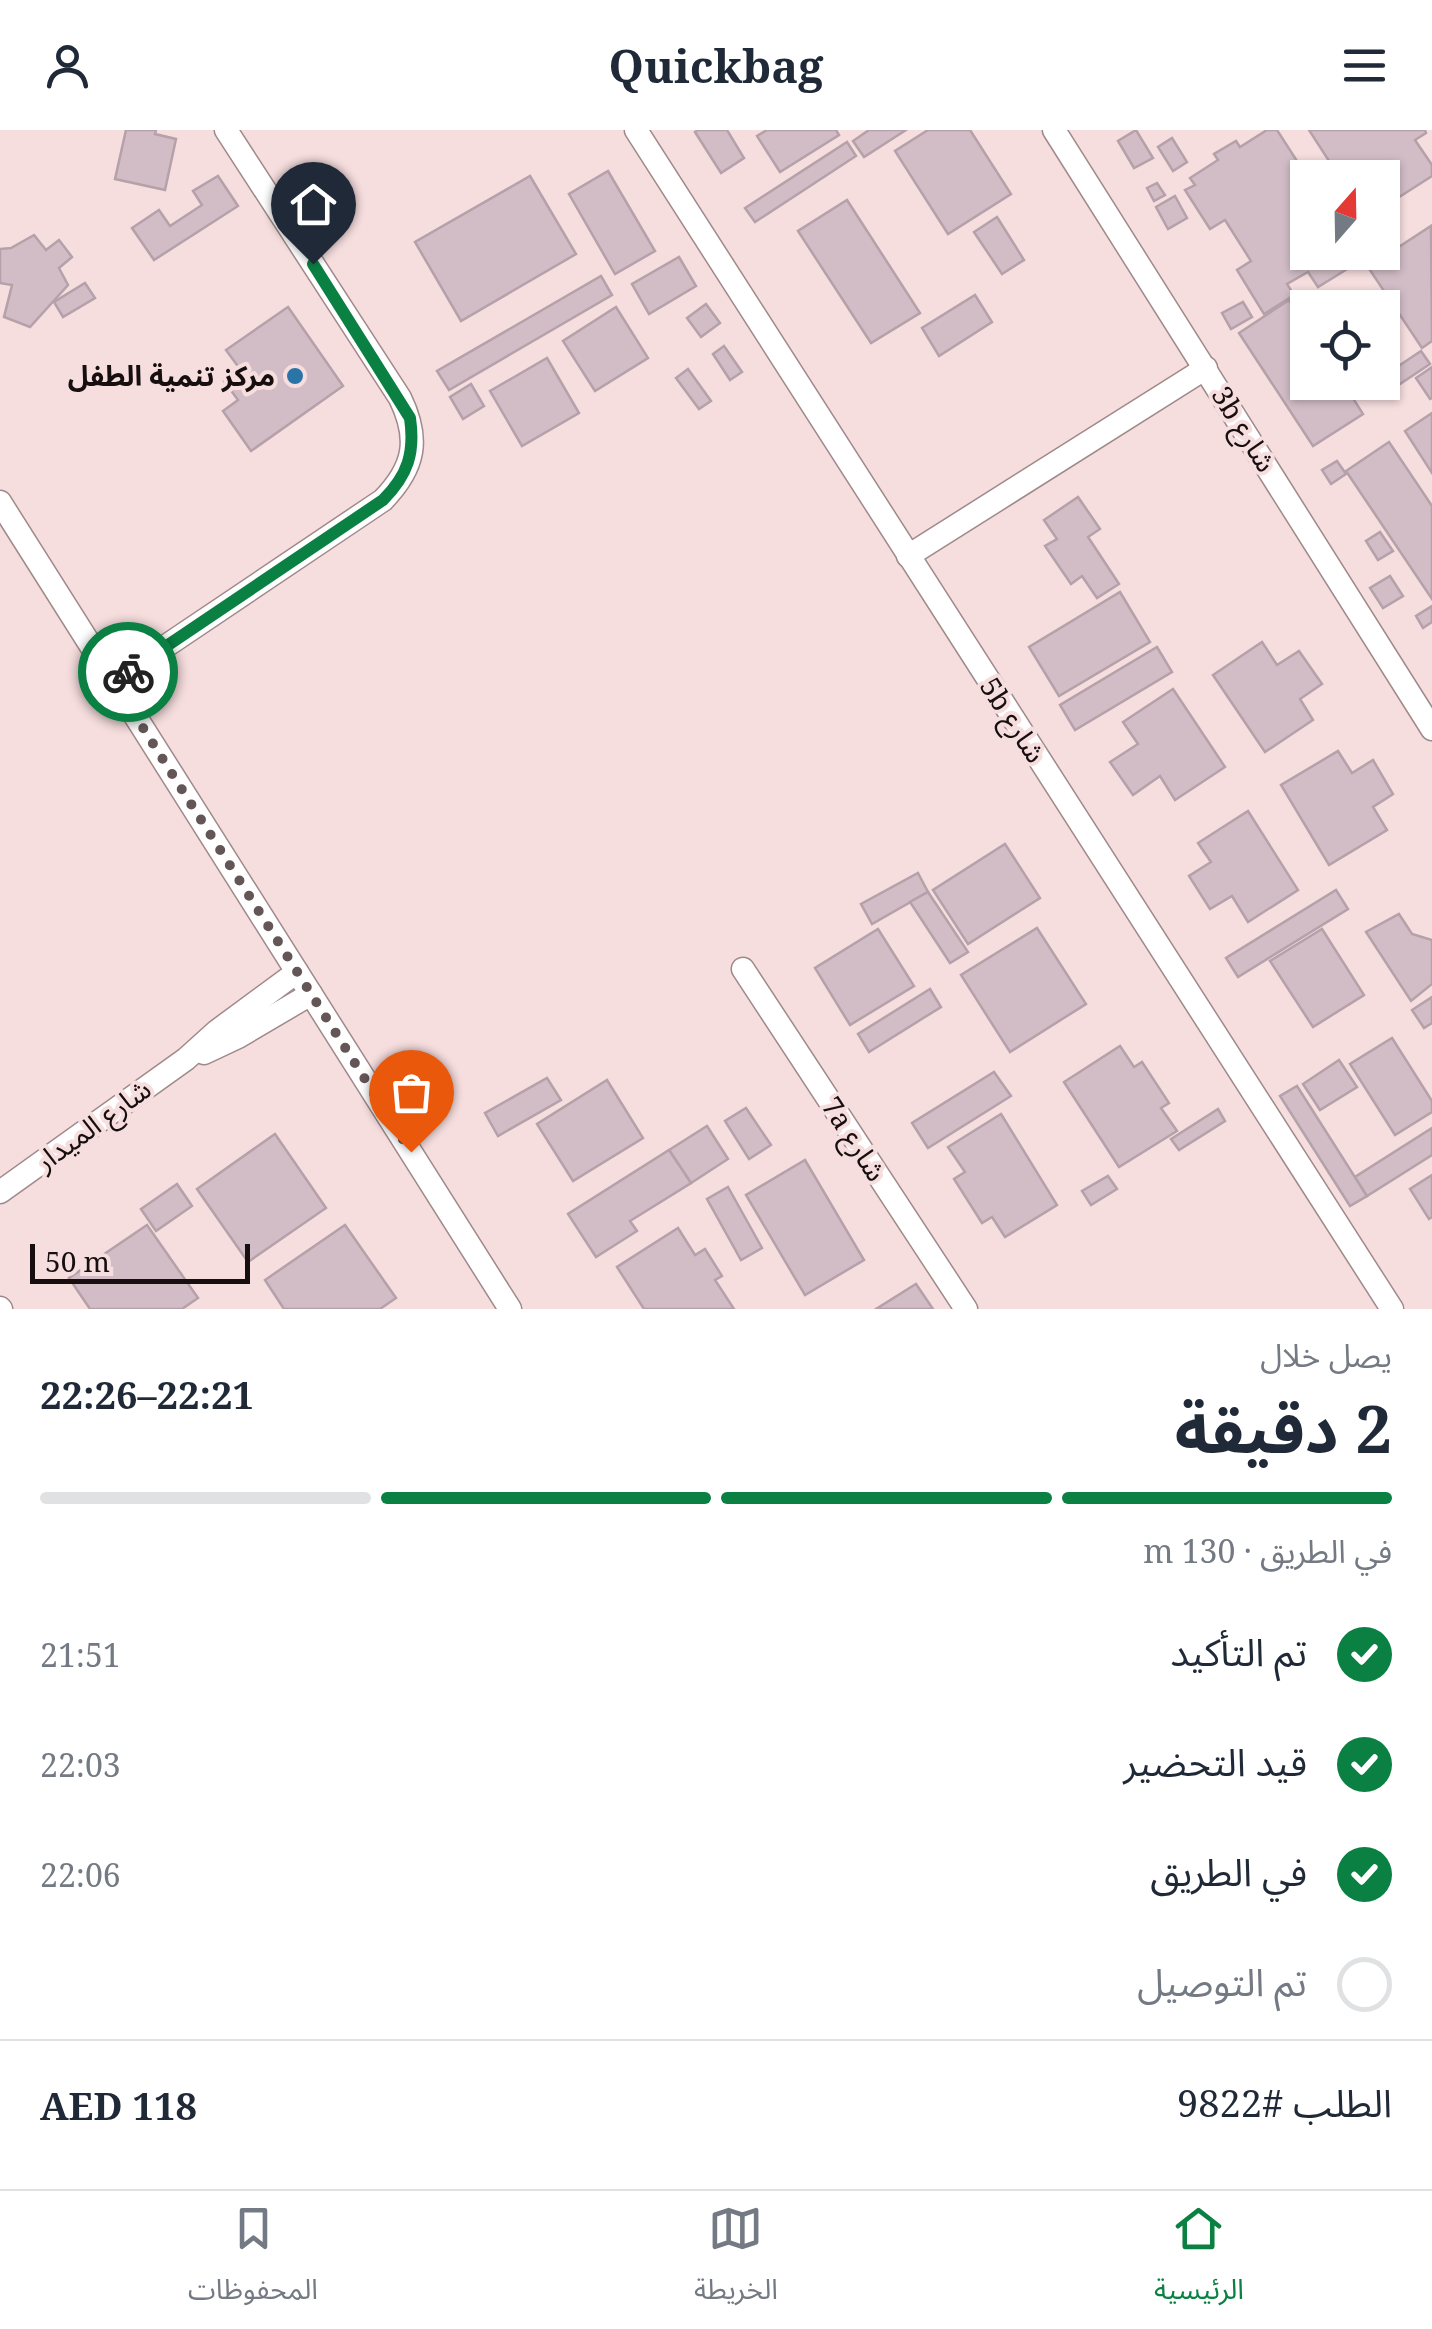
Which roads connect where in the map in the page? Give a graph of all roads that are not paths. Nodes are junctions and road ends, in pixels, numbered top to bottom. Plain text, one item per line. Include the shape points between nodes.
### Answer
1 (226, 130) edge
2 (636, 130) edge
3 (1054, 130) edge
4 (1206, 368) junction
5 (0, 502) edge
6 (908, 556) junction
7 (114, 682) junction
8 (1432, 729) edge
9 (743, 969) dead end
10 (297, 972) junction
11 (312, 994) junction
12 (186, 1059) junction
13 (0, 1192) edge
14 (510, 1309) edge
15 (966, 1309) edge
16 (1392, 1309) edge

1 - 7 street via 400,398 410,418 410,463 383,500
2 - 6 street, 5b شارع
3 - 4 street, 3b شارع
4 - 6 street
4 - 8 street, 3b شارع
5 - 7 street
6 - 16 street, 5b شارع
7 - 10 street
9 - 15 street, 7a شارع
10 - 11 street
10 - 12 street, شارع الميدار
11 - 12 street, شارع الميدار
11 - 14 street
12 - 13 street, شارع الميدار

